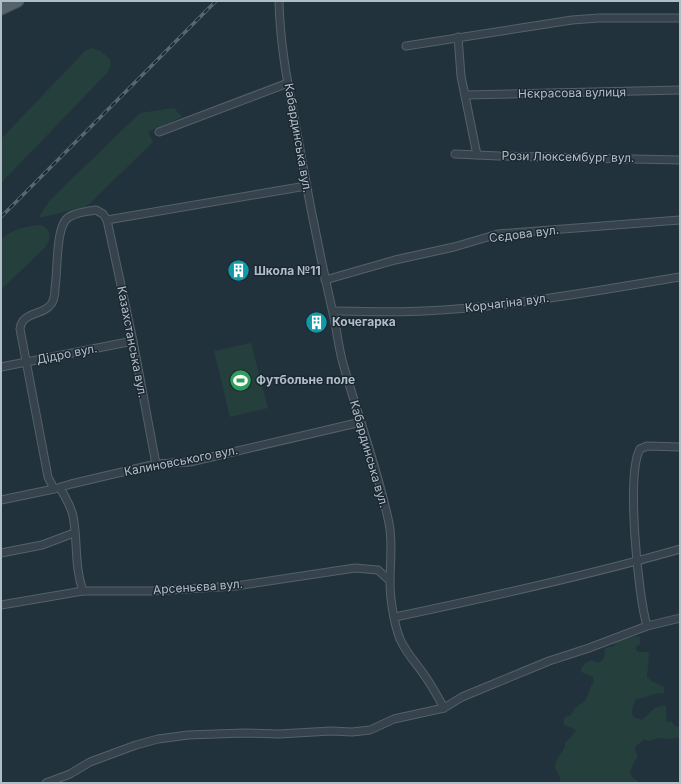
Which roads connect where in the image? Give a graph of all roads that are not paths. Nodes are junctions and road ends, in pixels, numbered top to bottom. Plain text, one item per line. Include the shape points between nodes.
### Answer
1 (279, 1) edge
2 (15, 3) edge
3 (1, 9) edge
4 (680, 18) edge
5 (458, 37) junction
6 (406, 46) dead end
7 (288, 83) junction
8 (680, 90) edge
9 (464, 94) junction
10 (159, 132) dead end
11 (456, 154) dead end
12 (477, 154) junction
13 (680, 160) edge
14 (306, 186) junction
15 (107, 220) junction
16 (680, 220) edge
17 (680, 277) edge
18 (325, 280) junction
19 (333, 311) junction
20 (133, 341) junction
21 (27, 362) junction
22 (1, 367) edge
23 (361, 422) junction
24 (680, 447) edge
25 (156, 464) junction
26 (57, 488) junction
27 (1, 500) edge
28 (74, 533) junction
29 (680, 549) edge
30 (1, 553) edge
31 (637, 561) junction
32 (390, 582) junction
33 (83, 591) junction
34 (1, 605) edge
35 (395, 618) junction
36 (680, 618) edge
37 (647, 626) junction
38 (444, 708) junction
39 (46, 783) edge

1 - 7 street, Кабардинська вул.
2 - 3 main road
4 - 5 street via 572,20
5 - 6 street
5 - 9 street
7 - 10 street
7 - 14 street, Кабардинська вул.
8 - 9 street, Нєкрасова вулиця
9 - 12 street
11 - 12 street, Рози Люксембург вул.
12 - 13 street, Рози Люксембург вул.
14 - 15 street
14 - 18 street, Кабардинська вул.
15 - 20 street, Казахстанська вул.
15 - 21 street via 96,210 69,217 64,221 59,237 53,302 48,308 25,318 21,323
16 - 18 street, Сєдова вул. via 498,234
17 - 19 street, Корчагіна вул. via 560,297 486,306 424,312
18 - 19 street, Кабардинська вул.
19 - 23 street, Кабардинська вул. via 344,366
20 - 21 street, Дідро вул.
20 - 25 street, Казахстанська вул.
21 - 22 street, Дідро вул.
21 - 26 street via 48,477
23 - 25 street, Калиновського вул. via 190,462
23 - 32 street, Кабардинська вул. via 389,524 392,566
24 - 31 street via 647,446 640,449 638,454 633,497
25 - 26 street, Калиновського вул.
26 - 27 street, Калиновського вул.
26 - 28 street via 68,501 73,516
28 - 30 street via 42,545
28 - 33 street via 76,562
29 - 31 street
31 - 35 street
31 - 37 street via 639,588
32 - 33 street, Арсеньєва вул. via 378,570 355,568 236,586 151,591
32 - 35 street, Кабардинська вул.
33 - 34 street, Арсеньєва вул.
35 - 38 street, Кабардинська вул. via 400,640 427,678
36 - 37 street
37 - 38 street via 549,661 462,697
38 - 39 street via 394,719 370,730 352,732 188,735 158,739 90,762 70,774

